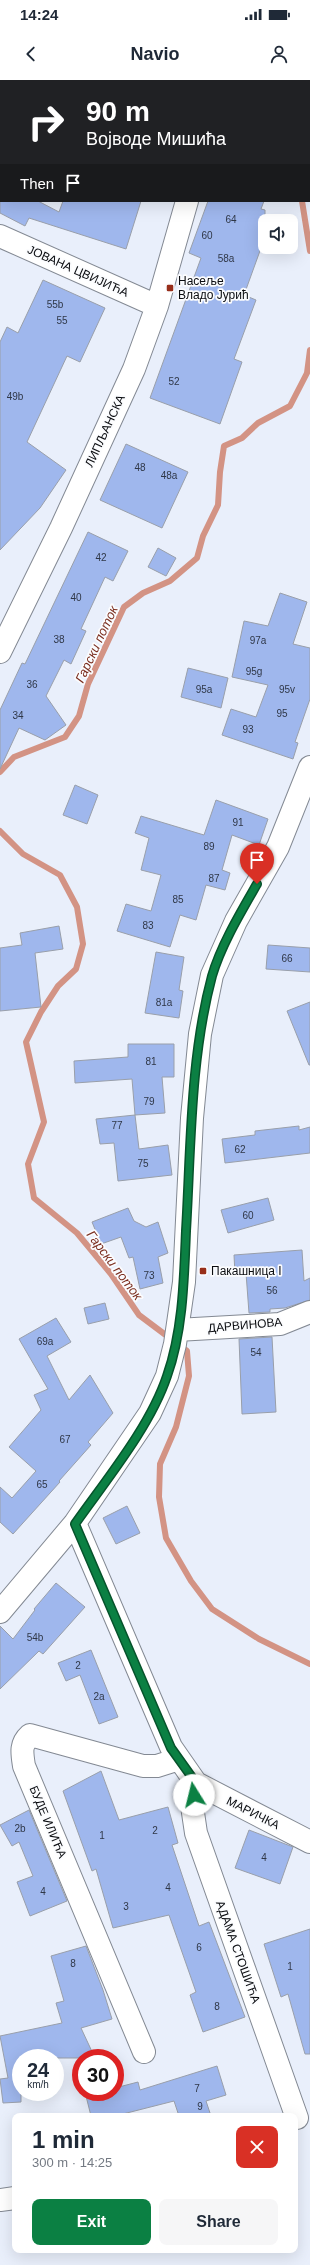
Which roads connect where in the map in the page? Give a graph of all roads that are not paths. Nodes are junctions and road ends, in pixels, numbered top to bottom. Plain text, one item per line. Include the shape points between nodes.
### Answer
1 (187, 202) edge
2 (0, 236) edge
3 (157, 306) junction
4 (5, 625) edge
5 (0, 652) edge
6 (310, 767) edge
7 (310, 1312) edge
8 (179, 1321) junction
9 (75, 1524) junction
10 (0, 1612) edge
11 (179, 1759) junction
12 (196, 1783) junction
13 (310, 1842) edge
14 (144, 2052) dead end
15 (295, 2113) edge
16 (12, 2198) edge
17 (0, 2200) edge

1 - 3 street, ЛИПЉАНСКА
2 - 3 street, ЈОВАНА ЦВИЈИЋА
3 - 4 street, ЛИПЉАНСКА via 134,369 61,528
4 - 5 street, ЛИПЉАНСКА
6 - 8 street via 278,847 236,921 212,975 200,1034 192,1118 184,1282
7 - 8 street, ДАРВИНОВА via 280,1324
8 - 9 street via 167,1376 150,1413
9 - 10 street
9 - 11 street, МАРИЧКА via 171,1748
11 - 12 street, МАРИЧКА
11 - 14 street, БУДЕ ИЛИЋА via 157,1766 143,1766 30,1735 24,1740 22,1750 24,1766
12 - 13 street, МАРИЧКА
12 - 15 street, АДАМА СТОШИЋА via 192,1806 196,1833
16 - 17 street

